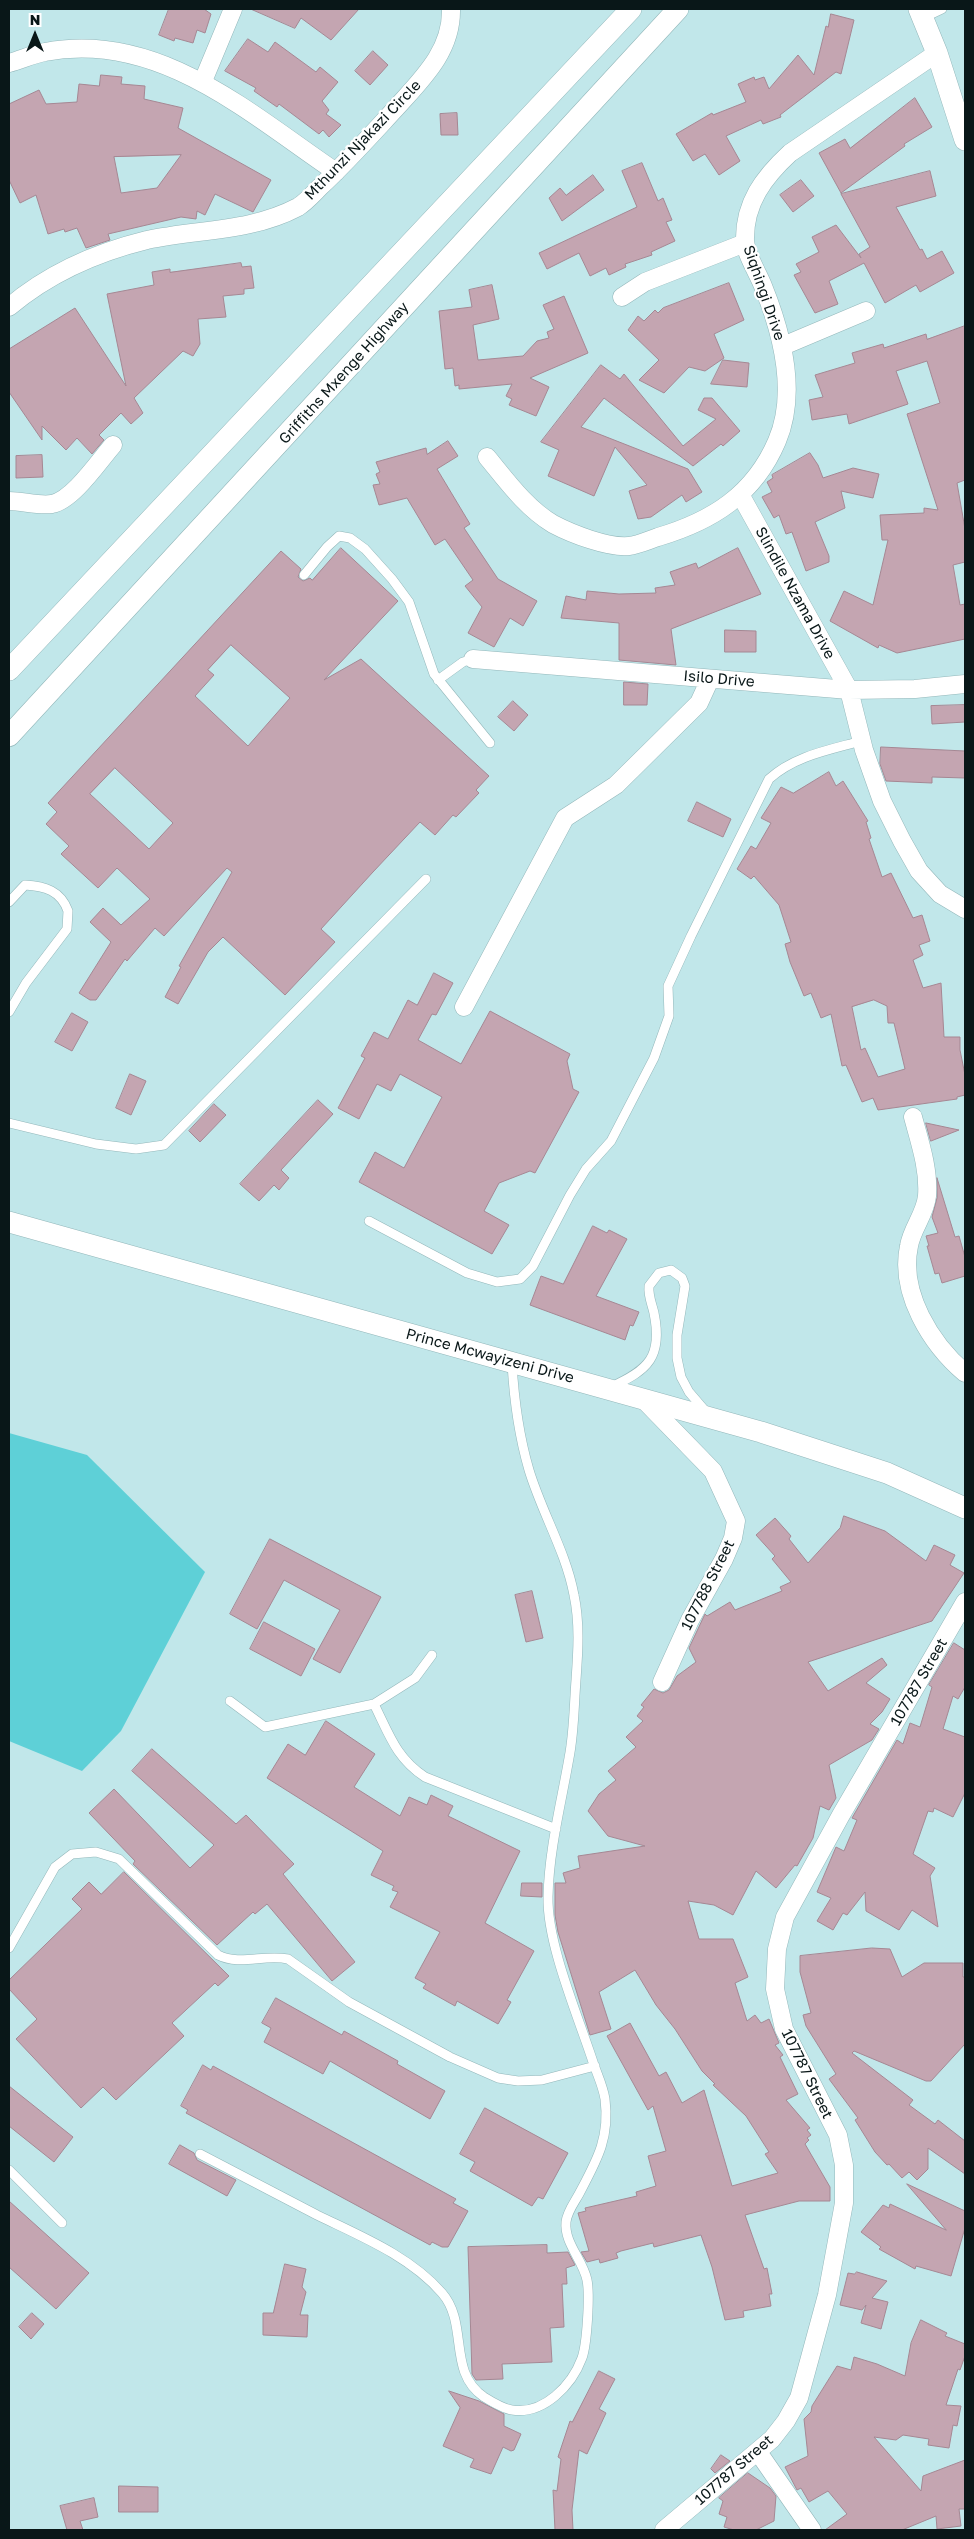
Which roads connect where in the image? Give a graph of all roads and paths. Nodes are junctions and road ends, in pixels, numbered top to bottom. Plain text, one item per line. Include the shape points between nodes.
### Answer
1 (233, 9) edge
2 (451, 9) edge
3 (631, 9) edge
4 (678, 9) edge
5 (942, 9) edge
6 (921, 13) edge
7 (937, 53) junction
8 (9, 64) edge
9 (203, 81) junction
10 (965, 140) edge
11 (336, 172) junction
12 (745, 243) junction
13 (622, 296) dead end
14 (9, 306) edge
15 (866, 311) dead end
16 (783, 346) junction
17 (113, 445) dead end
18 (487, 457) dead end
19 (741, 496) junction
20 (9, 501) edge
21 (304, 575) dead end
22 (472, 659) joint
23 (9, 670) edge
24 (710, 679) junction
25 (438, 680) junction
26 (965, 684) edge
27 (849, 690) junction
28 (9, 736) edge
29 (862, 741) junction
30 (490, 743) dead end
31 (426, 879) dead end
32 (9, 902) edge
33 (965, 909) edge
34 (464, 1007) dead end
35 (9, 1012) edge
36 (913, 1117) dead end
37 (9, 1123) edge
38 (368, 1221) dead end
39 (9, 1222) edge
40 (512, 1362) junction
41 (965, 1373) edge
42 (608, 1388) junction
43 (642, 1398) junction
44 (711, 1417) junction
45 (965, 1508) edge
46 (965, 1602) edge
47 (432, 1655) dead end
48 (662, 1682) dead end
49 (230, 1701) dead end
50 (374, 1704) junction
51 (556, 1829) junction
52 (9, 1948) edge
53 (595, 2066) junction
54 (200, 2154) dead end
55 (9, 2170) edge
56 (62, 2222) dead end
57 (758, 2452) junction
58 (684, 2522) edge
59 (664, 2530) edge
60 (812, 2530) edge

1 - 9 street
2 - 11 street, Mthunzi Njakazi Circle via 446,41 432,68
3 - 23 street
4 - 28 street, Griffiths Mxenge Highway
5 - 6 lane
6 - 7 street
7 - 10 street
7 - 12 street, Siqhingi Drive via 790,153 770,172 756,192 748,213
8 - 9 street via 45,52 89,49 135,54
9 - 11 street
11 - 14 street, Mthunzi Njakazi Circle via 300,206 278,216 242,227 148,240 112,251 64,270
12 - 13 street via 645,282
12 - 16 street, Siqhingi Drive via 771,306
15 - 16 street
16 - 19 street, Siqhingi Drive via 787,398 777,440 762,468
17 - 20 street via 60,502
18 - 19 street, Siqhingi Drive via 518,495 552,524 590,540 629,546 686,529
19 - 27 street, Slindile Nzama Drive
21 - 25 lane via 339,536 358,543 409,602
22 - 24 street, Isilo Drive
22 - 25 lane
24 - 27 street, Isilo Drive
24 - 34 street via 699,703 616,785 565,818
25 - 30 lane
26 - 27 street, Isilo Drive
27 - 29 street, Slindile Nzama Drive
29 - 33 street, Slindile Nzama Drive via 882,801 919,871 940,894
29 - 38 lane via 795,761 769,779 668,986 669,1016 637,1094 611,1141 586,1169 570,1195 533,1266 520,1279 497,1282 467,1273
31 - 37 lane via 164,1145 136,1149 96,1144
32 - 35 lane via 25,885 44,886 56,894 68,911 67,929 26,983
36 - 41 street via 928,1174 924,1212 909,1243 908,1280 929,1332
39 - 40 street, Prince Mcwayizeni Drive
40 - 42 street, Prince Mcwayizeni Drive
40 - 51 lane via 514,1398 529,1470 566,1564 575,1596 577,1623 570,1752
42 - 43 street, Prince Mcwayizeni Drive
42 - 44 lane via 636,1375 649,1364 656,1348 649,1286 658,1273 671,1270 682,1278 685,1286 677,1335 681,1377 689,1392
43 - 44 street, Prince Mcwayizeni Drive
43 - 48 street, 107788 Street via 713,1472 736,1521 724,1559 690,1620
44 - 45 street, Prince Mcwayizeni Drive via 887,1473
46 - 57 street, 107787 Street via 785,1917 776,1959 777,2005 791,2044 838,2135 844,2165 844,2203 827,2295 799,2398 786,2421
47 - 50 lane via 415,1678
49 - 50 lane via 265,1727
50 - 51 lane via 400,1756 411,1768
51 - 53 lane via 548,1899 550,1923
52 - 53 lane via 55,1867 72,1854 96,1852 119,1859 218,1956 229,1961 276,1956 288,1958 349,2002 498,2078 542,2080
53 - 54 lane via 605,2095 606,2131 601,2152 568,2214 566,2227 587,2280 583,2355 562,2389 549,2402 536,2408 513,2411 473,2389 461,2366 457,2323 452,2308 430,2281 393,2254
55 - 56 lane
57 - 58 street, 107787 Street
57 - 60 street
58 - 59 street, 107787 Street

